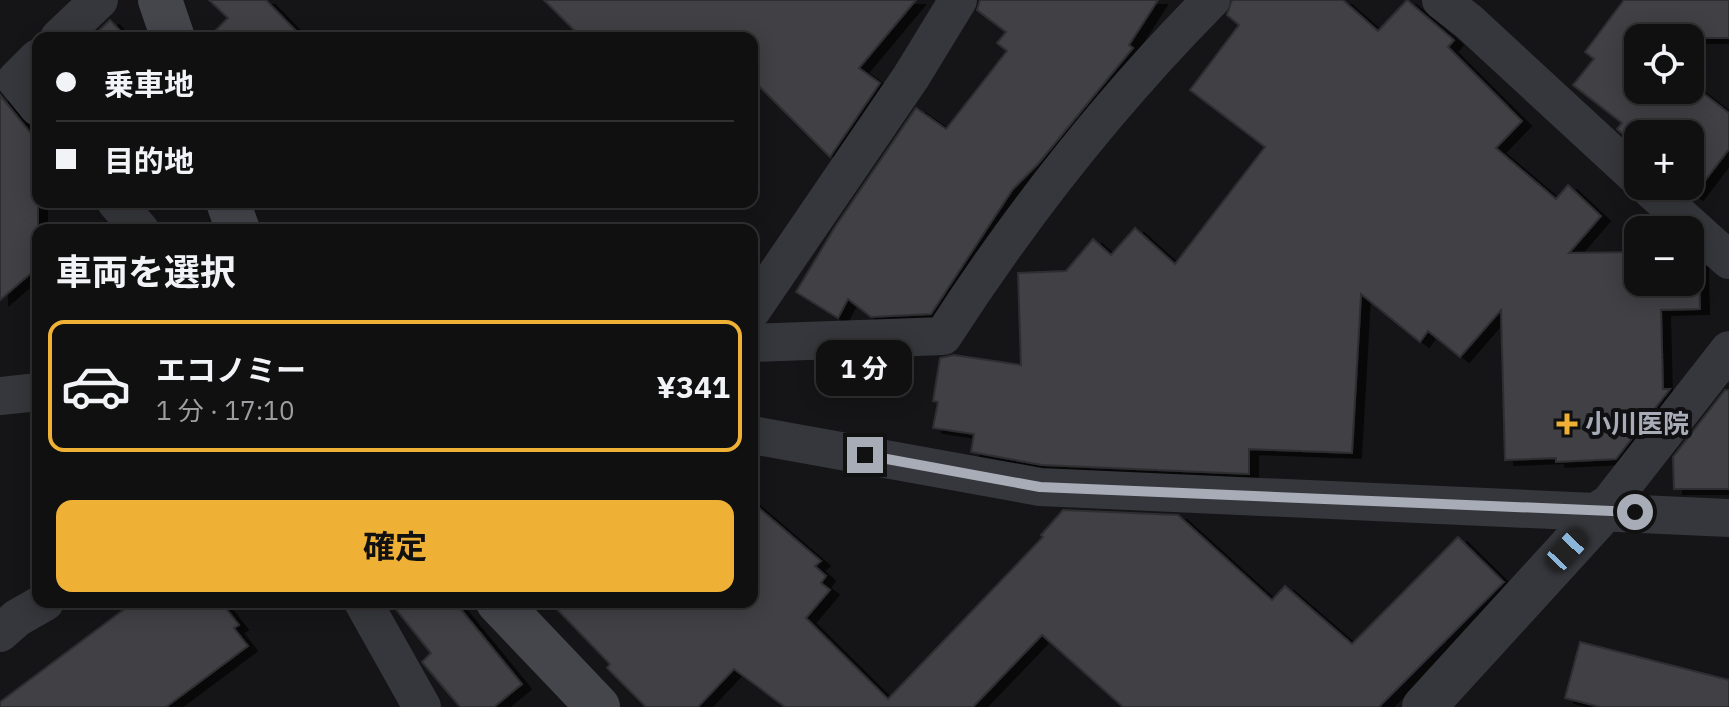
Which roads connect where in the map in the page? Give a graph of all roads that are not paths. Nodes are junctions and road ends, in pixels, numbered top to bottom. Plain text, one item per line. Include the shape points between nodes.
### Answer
1 (99, 0) edge
2 (160, 0) edge
3 (958, 0) edge
4 (1211, 0) edge
5 (1441, 0) edge
6 (65, 32) edge
7 (171, 32) edge
8 (1624, 165) edge
9 (1663, 200) edge
10 (121, 208) edge
11 (135, 224) edge
12 (1729, 260) edge
13 (758, 301) edge
14 (758, 343) edge
15 (1729, 350) edge
16 (32, 393) edge
17 (0, 396) edge
18 (758, 436) edge
19 (1604, 510) junction
20 (1729, 518) edge
21 (34, 608) edge
22 (366, 608) edge
23 (504, 608) edge
24 (0, 633) edge
25 (422, 707) edge
26 (598, 707) edge
27 (1424, 707) edge

1 - 6 street
2 - 7 main road
3 - 13 street
4 - 14 street via 1045,189 943,336
5 - 8 street
9 - 12 street
10 - 11 street
15 - 19 street
16 - 17 street
18 - 19 street via 1040,487
19 - 20 street
19 - 27 street
21 - 24 street
22 - 25 street
23 - 26 main road

